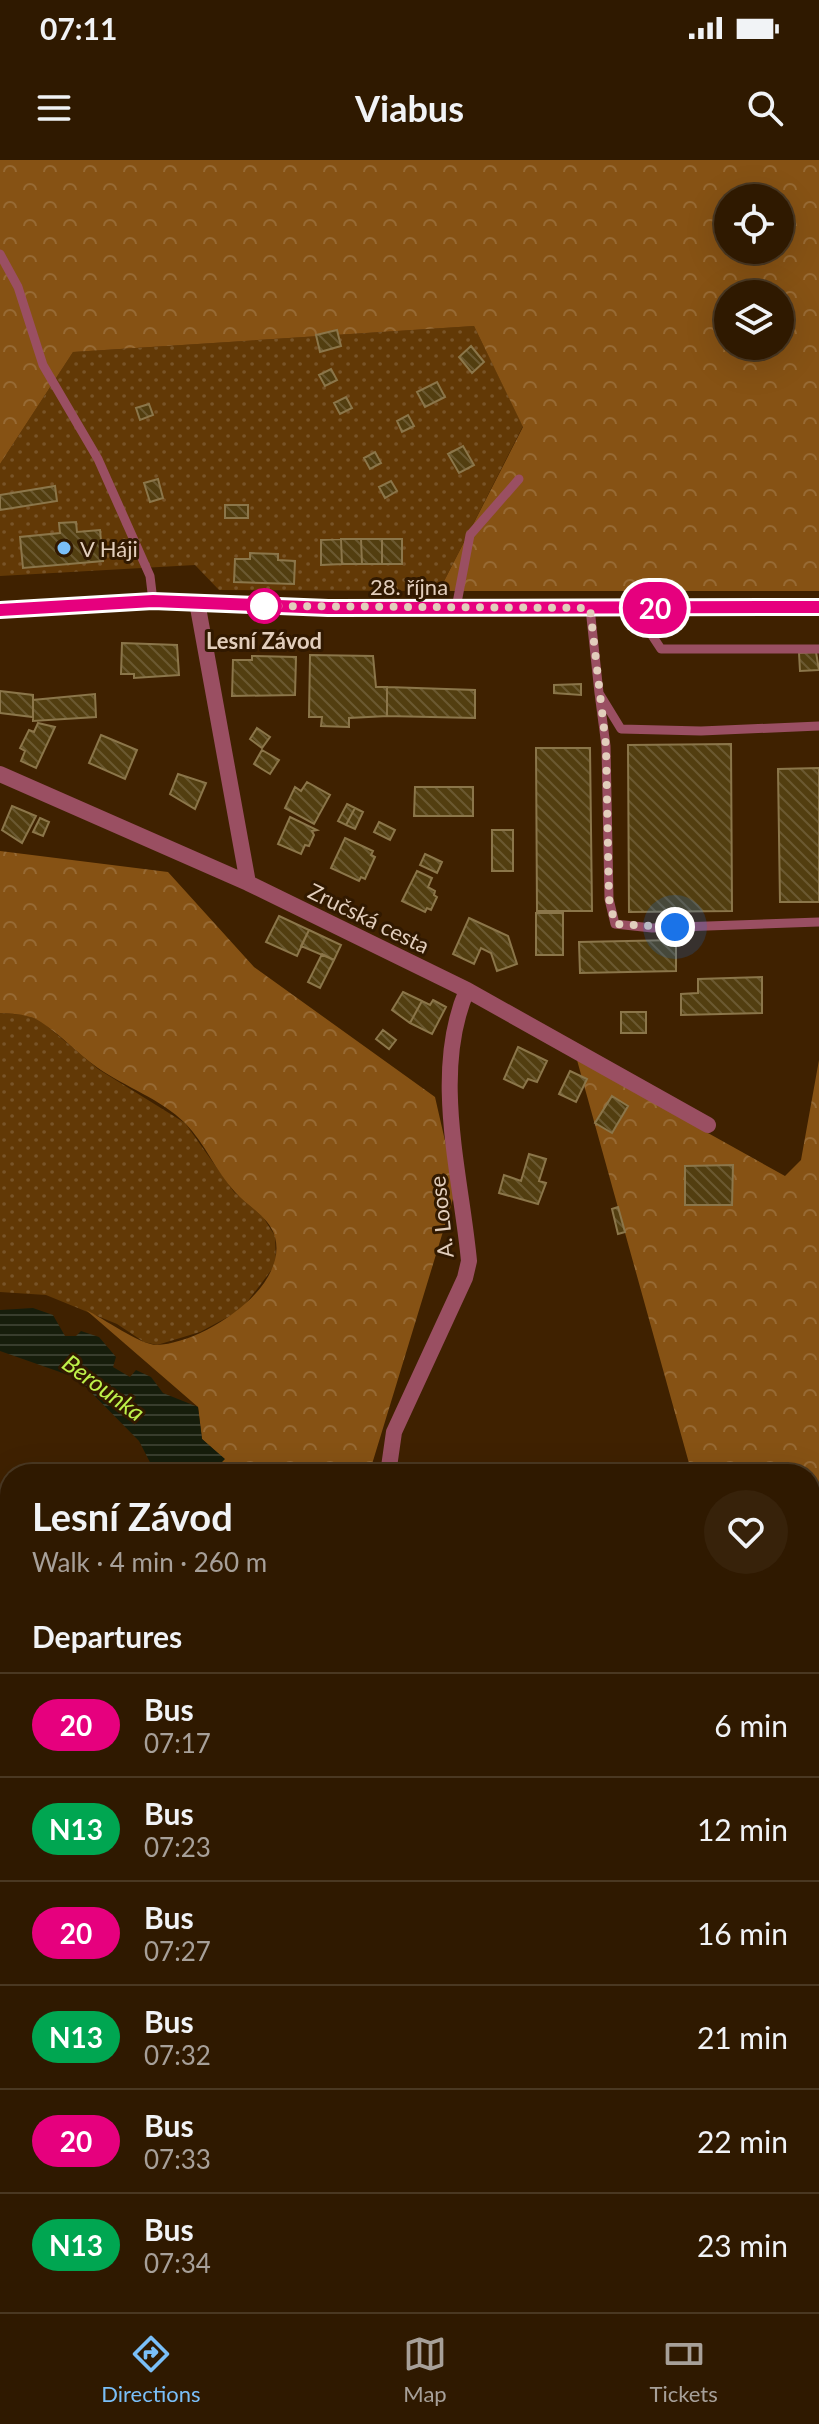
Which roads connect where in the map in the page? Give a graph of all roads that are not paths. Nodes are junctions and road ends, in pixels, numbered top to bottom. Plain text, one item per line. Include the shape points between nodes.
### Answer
1 (0, 254) edge
2 (519, 479) dead end
3 (153, 601) junction
4 (197, 602) junction
5 (819, 607) edge
6 (456, 608) junction
7 (590, 608) junction
8 (634, 608) junction
9 (0, 610) edge
10 (819, 649) edge
11 (599, 693) junction
12 (819, 726) edge
13 (0, 774) edge
14 (248, 883) junction
15 (819, 922) edge
16 (467, 990) junction
17 (708, 1125) dead end
18 (389, 1464) edge

1 - 3 lane via 18,287 43,365 98,459 150,576
2 - 6 lane via 470,535
3 - 4 main road, 28. října
3 - 9 main road, 28. října
4 - 6 main road, 28. října
4 - 14 street
5 - 8 main road, 28. října
6 - 7 main road, 28. října
7 - 8 main road, 28. října
7 - 11 lane
8 - 10 lane via 661,649
11 - 12 lane via 621,729
11 - 15 lane via 606,746 609,899 615,924 652,928
13 - 14 street, Zručská cesta
14 - 16 street, Zručská cesta
16 - 17 street, Zručská cesta
16 - 18 street, A. Loose via 450,1069 469,1261 394,1432

